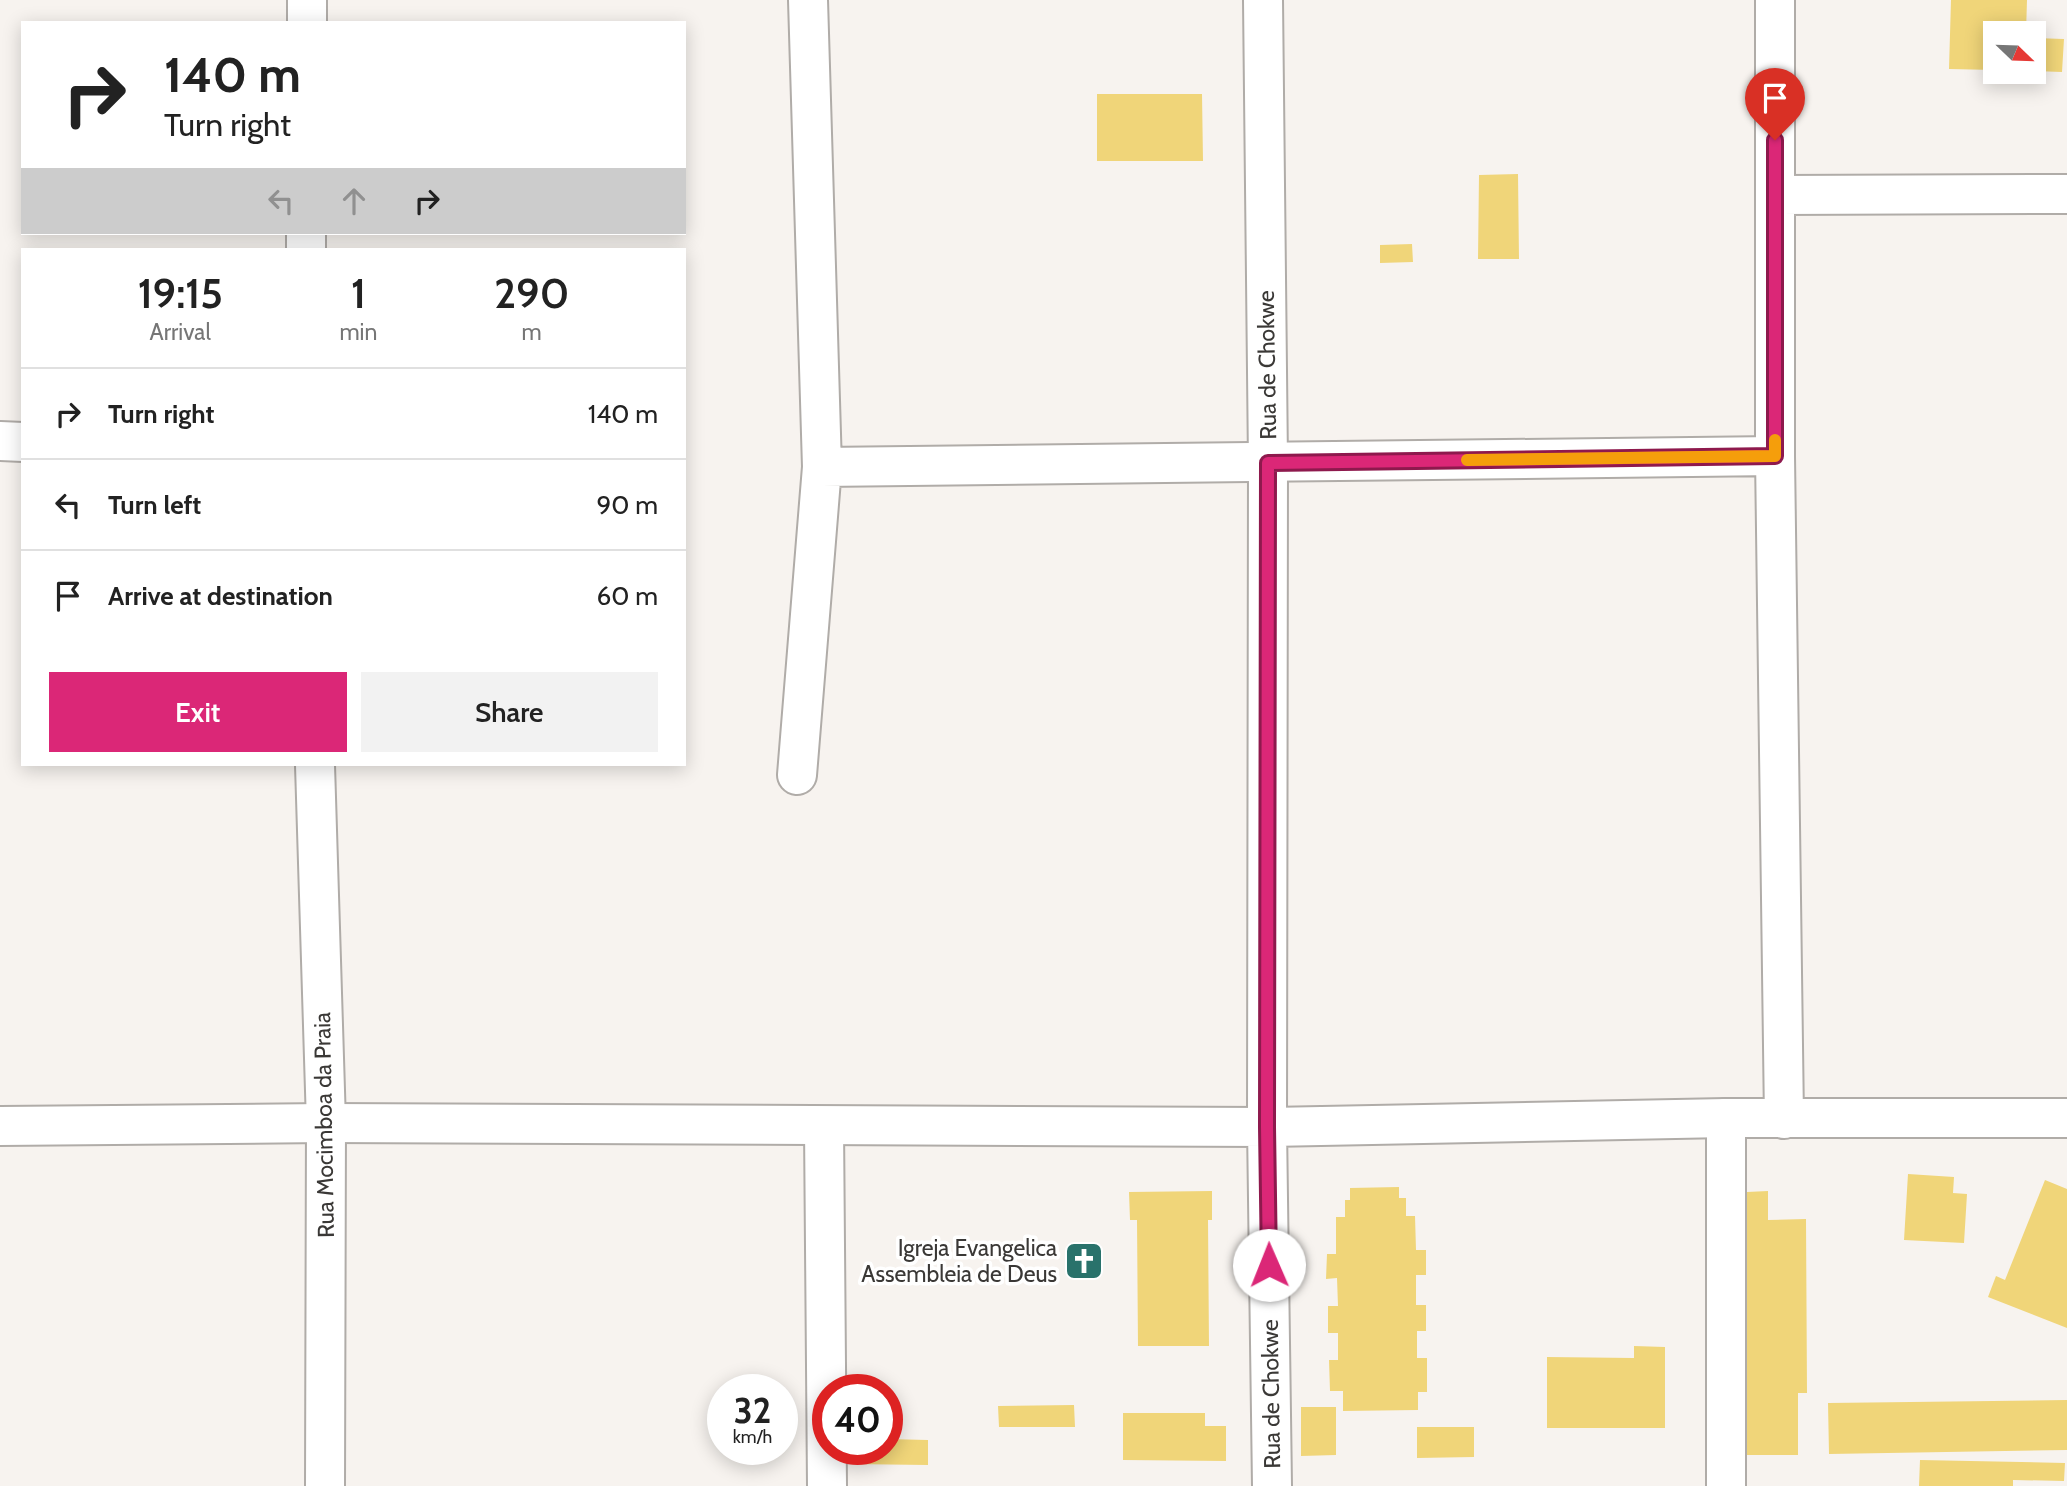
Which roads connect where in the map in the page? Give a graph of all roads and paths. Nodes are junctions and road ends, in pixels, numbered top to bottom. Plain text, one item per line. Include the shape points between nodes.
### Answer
1 (307, 0) edge
2 (808, 0) edge
3 (1263, 0) edge
4 (1775, 0) edge
5 (307, 21) edge
6 (2067, 194) edge
7 (1775, 195) junction
8 (0, 441) edge
9 (21, 442) edge
10 (1775, 456) junction
11 (1268, 463) junction
12 (822, 467) junction
13 (315, 766) edge
14 (797, 775) dead end
15 (1726, 1118) junction
16 (2067, 1118) edge
17 (1783, 1119) junction
18 (326, 1123) junction
19 (0, 1126) edge
20 (824, 1126) junction
21 (1267, 1127) junction
22 (325, 1486) edge
23 (827, 1486) edge
24 (1272, 1486) edge
25 (1726, 1486) edge

1 - 5 street
2 - 12 street
3 - 11 street, Rua de Chokwe
4 - 7 street
6 - 7 street
7 - 10 street
8 - 9 street
10 - 11 street
10 - 17 street
11 - 12 street
11 - 21 street, Rua de Chokwe
12 - 14 street
13 - 18 street, Rua Mocimboa da Praia
15 - 17 street
15 - 21 street
15 - 25 street
16 - 17 street
18 - 19 street
18 - 20 street
18 - 22 street, Rua Mocimboa da Praia
20 - 21 street
20 - 23 street
21 - 24 street, Rua de Chokwe

